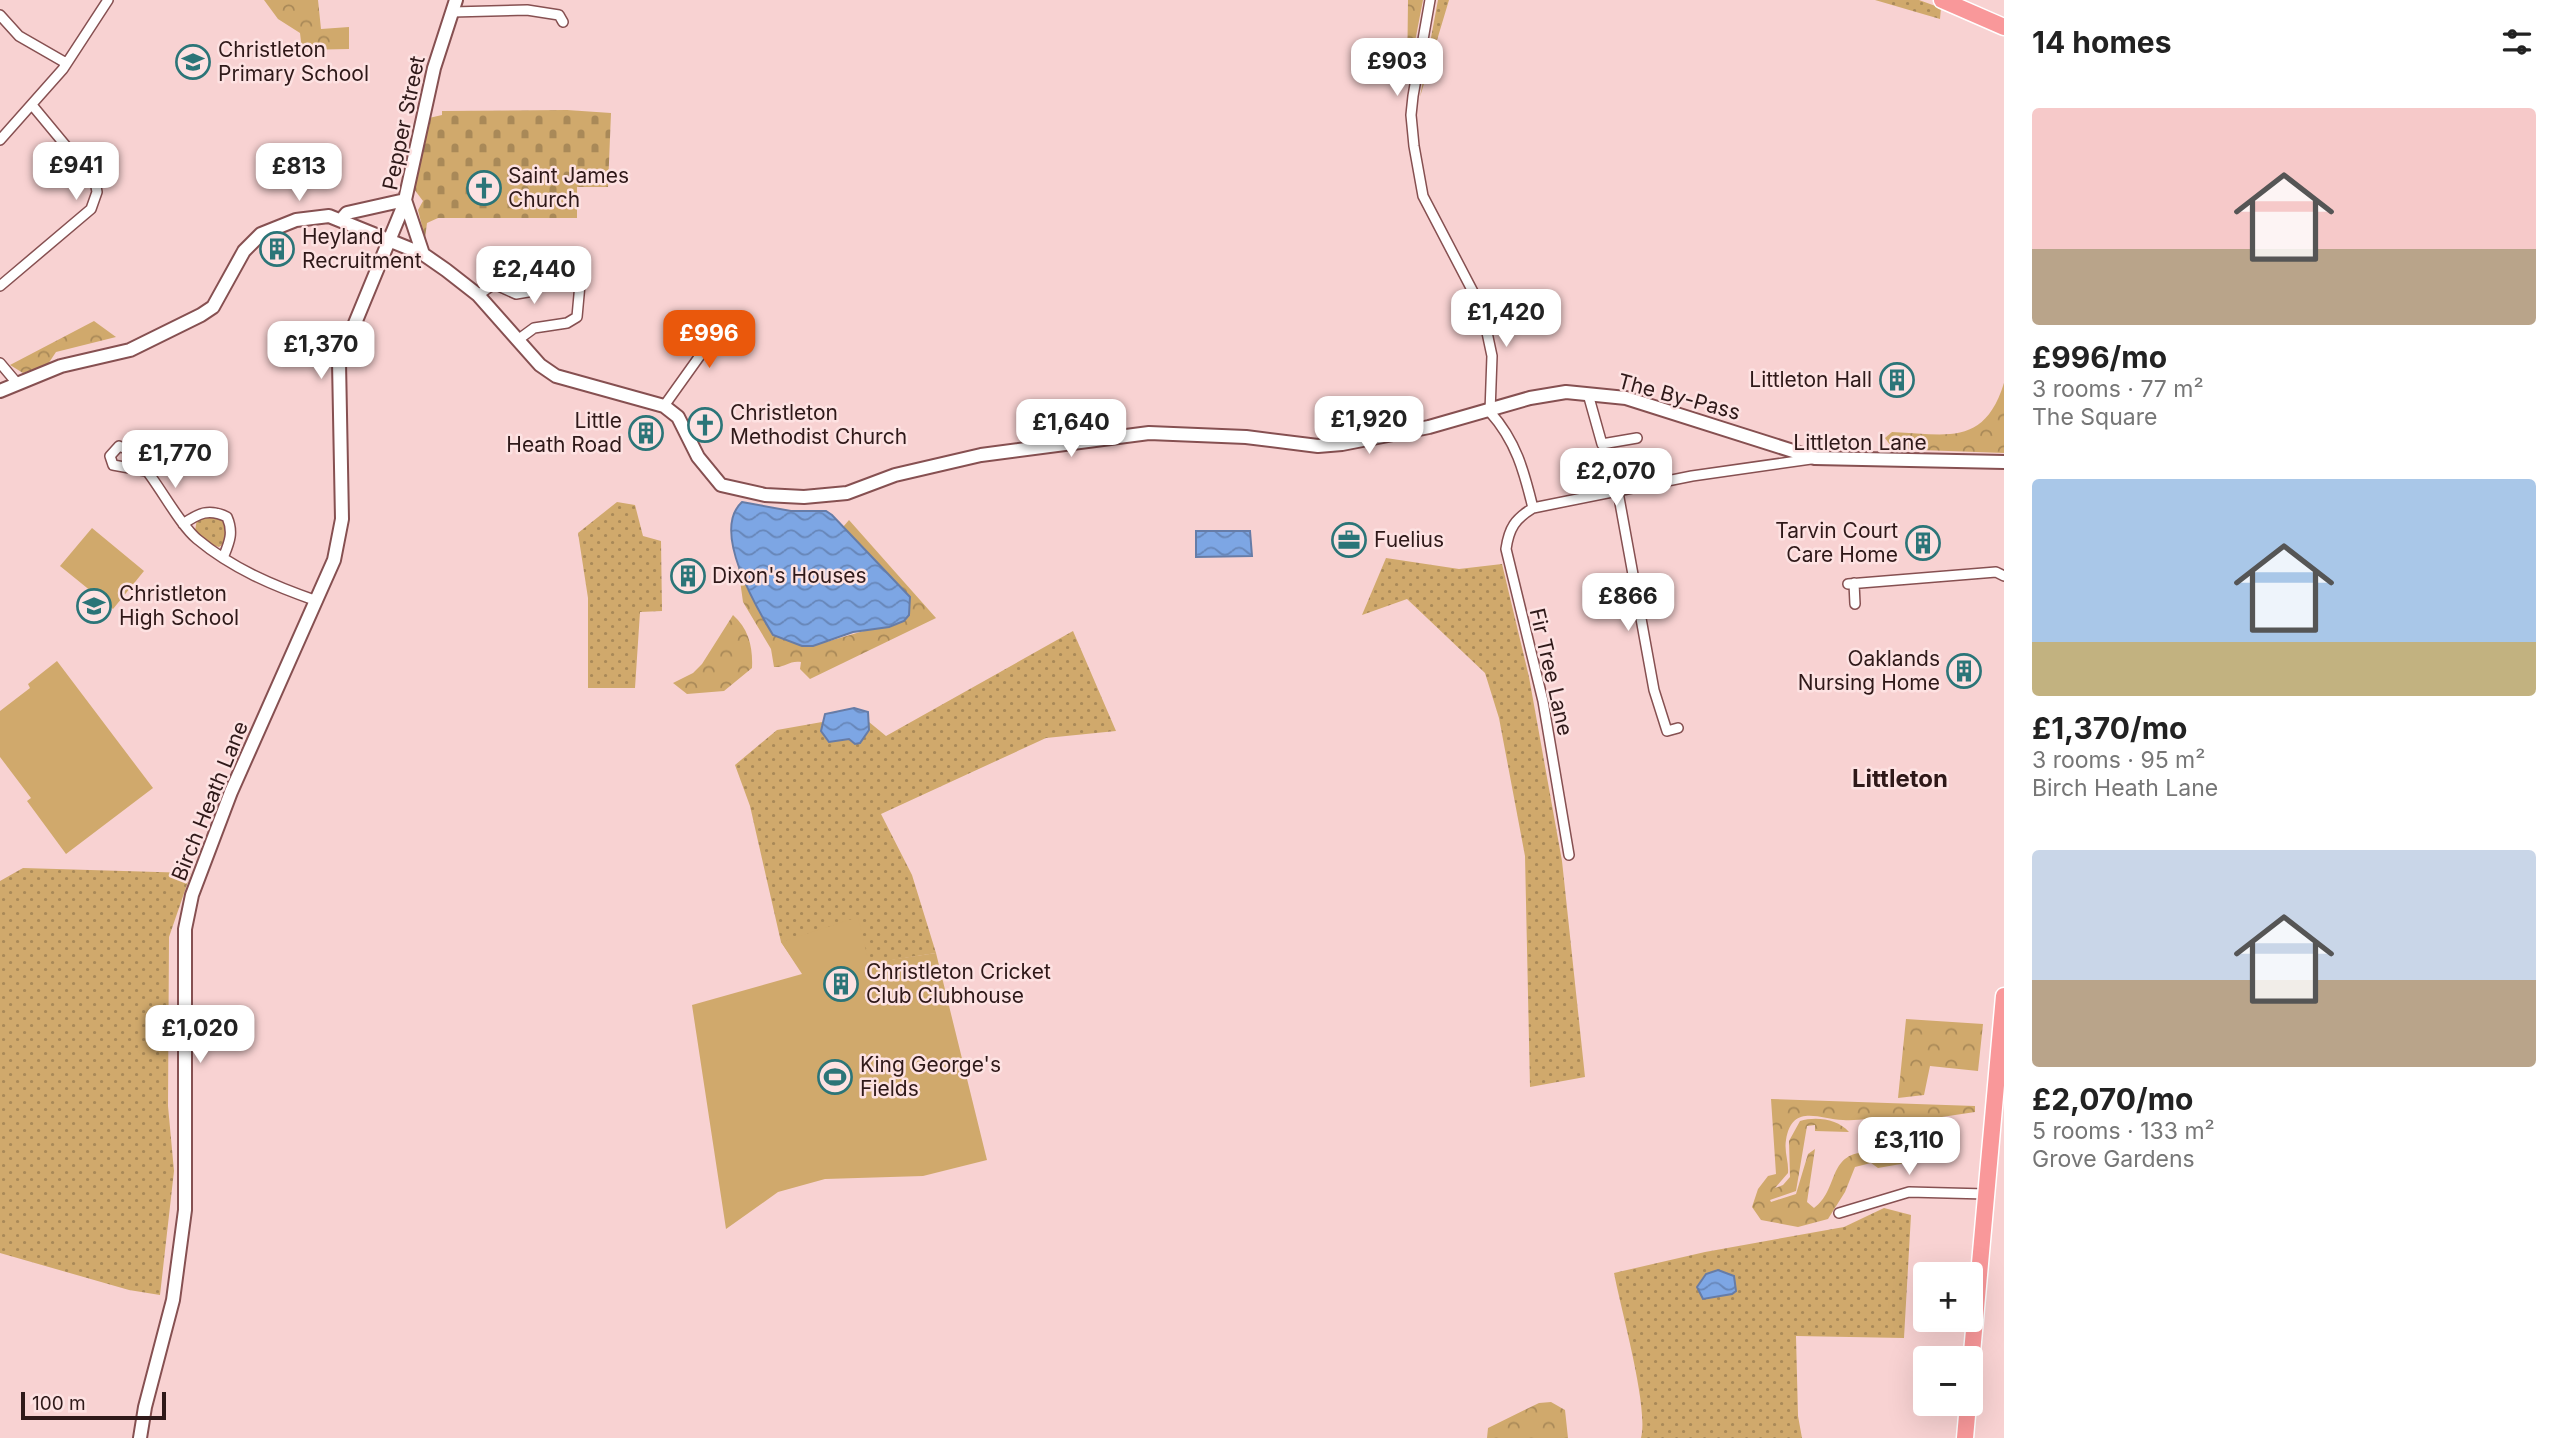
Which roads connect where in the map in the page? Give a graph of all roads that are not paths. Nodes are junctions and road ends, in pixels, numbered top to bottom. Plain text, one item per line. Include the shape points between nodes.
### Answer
1 (108, 0) edge
2 (1430, 0) edge
3 (1942, 0) edge
4 (454, 6) edge
5 (0, 15) edge
6 (563, 22) dead end
7 (2004, 27) edge
8 (66, 63) junction
9 (32, 105) junction
10 (0, 140) edge
11 (405, 201) junction
12 (341, 220) junction
13 (387, 240) junction
14 (423, 254) junction
15 (582, 262) dead end
16 (538, 263) dead end
17 (566, 275) dead end
18 (581, 275) junction
19 (0, 286) edge
20 (478, 295) junction
21 (708, 317) dead end
22 (691, 335) dead end
23 (706, 337) junction
24 (519, 339) junction
25 (0, 363) edge
26 (16, 382) junction
27 (0, 391) edge
28 (1588, 394) junction
29 (664, 406) junction
30 (1490, 412) junction
31 (1637, 438) dead end
32 (1815, 458) junction
33 (2004, 462) edge
34 (146, 471) dead end
35 (1618, 492) junction
36 (1533, 508) junction
37 (183, 524) junction
38 (223, 558) junction
39 (2004, 576) edge
40 (317, 601) junction
41 (1855, 604) dead end
42 (1678, 728) dead end
43 (1569, 855) dead end
44 (2004, 996) edge
45 (1986, 1194) junction
46 (1839, 1213) dead end
47 (1973, 1346) edge
48 (1967, 1416) edge
49 (140, 1438) edge
50 (1965, 1438) edge

1 - 8 street
2 - 30 street via 1412,106 1414,146 1423,196 1482,309 1492,356
3 - 7 highway
4 - 6 street via 527,10 559,15
4 - 11 street, Pepper Street via 434,68
5 - 8 street via 19,36
8 - 9 street
9 - 10 street
9 - 19 street via 95,181 96,201
11 - 12 street via 347,213
11 - 13 street, Pepper Street
11 - 14 street, Pepper Street
12 - 13 street
12 - 26 street via 329,216 296,220 267,231 244,251 213,307 201,315 131,350
13 - 14 street
13 - 40 street, Birch Heath Lane via 339,362 341,519 334,560
14 - 20 street
15 - 18 street
16 - 20 street via 537,281 528,292 516,294 494,284
17 - 18 street
18 - 24 street via 577,317 534,328
20 - 24 street
21 - 23 street
22 - 23 street
23 - 29 street via 704,350
24 - 29 street via 540,365 556,376
25 - 26 street
26 - 27 street
28 - 30 street, The By-Pass via 1566,392 1530,398
28 - 31 street via 1602,444
28 - 32 street, The By-Pass via 1626,398
29 - 30 street via 678,417 708,473 721,485 765,495 804,497 847,492 895,475 981,455 1087,440 1177,432 1332,445
30 - 36 street via 1506,429 1521,458
32 - 33 street, Littleton Lane
32 - 35 street, Littleton Lane via 1692,475
34 - 37 street
35 - 36 street, Littleton Lane
35 - 42 street via 1663,733
36 - 43 street, Fir Tree Lane via 1516,518 1506,549 1543,701
37 - 38 street
37 - 38 street via 210,511 227,517 231,539
38 - 40 street via 276,587
39 - 41 street via 1996,572 1851,584
40 - 49 street, Birch Heath Lane via 202,864 185,929 185,1210 173,1300
44 - 45 highway
45 - 46 street via 1909,1192
45 - 47 highway
48 - 50 highway

